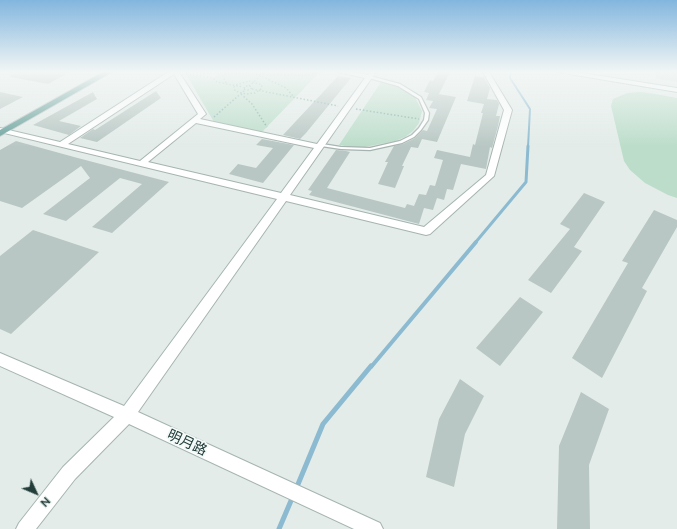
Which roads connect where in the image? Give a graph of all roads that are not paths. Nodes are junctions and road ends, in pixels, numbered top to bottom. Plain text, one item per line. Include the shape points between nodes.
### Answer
1 (58, 97) edge
2 (63, 97) edge
3 (135, 97) edge
4 (191, 97) edge
5 (356, 97) edge
6 (418, 97) edge
7 (500, 97) edge
8 (202, 114) junction
9 (194, 120) junction
10 (209, 123) junction
11 (1, 130) edge
12 (60, 145) junction
13 (321, 146) junction
14 (141, 164) junction
15 (284, 198) junction
16 (0, 359) edge
17 (127, 415) junction
18 (25, 529) edge
19 (374, 529) edge

1 - 11 main road
2 - 11 main road
3 - 12 street
4 - 8 street
5 - 13 street
6 - 13 lane via 427,113 426,120 413,136 401,142 370,149
7 - 15 street via 508,110 490,176 426,230
8 - 9 street
8 - 10 street
9 - 10 street
9 - 14 street
10 - 13 street
11 - 12 street
12 - 14 street
13 - 15 street
14 - 15 street
15 - 17 street
16 - 17 street, 明月路
17 - 18 street via 69,473
17 - 19 street, 明月路

